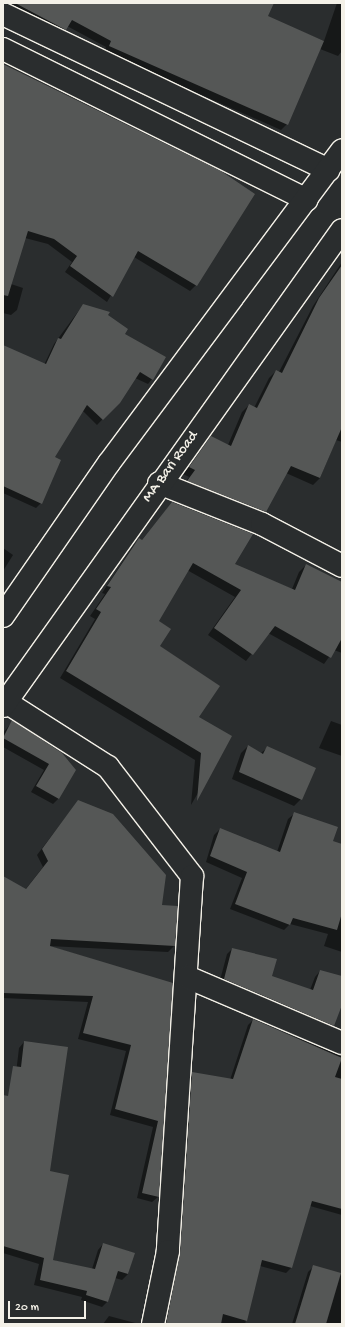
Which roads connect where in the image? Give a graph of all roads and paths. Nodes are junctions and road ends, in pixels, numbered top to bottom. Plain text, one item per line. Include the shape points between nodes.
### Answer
1 (3, 14) edge
2 (3, 49) edge
3 (342, 150) edge
4 (328, 170) junction
5 (307, 200) junction
6 (342, 230) edge
7 (159, 483) junction
8 (342, 566) edge
9 (3, 616) edge
10 (4, 704) edge
11 (187, 977) junction
12 (342, 1043) edge
13 (153, 1324) edge

1 - 4 street
2 - 5 street
3 - 4 street
4 - 5 street
5 - 9 street via 109,463
6 - 7 street, MA Bari Road
7 - 8 street via 262,524
7 - 10 street, MA Bari Road
10 - 11 street via 108,766 192,876
11 - 12 street
11 - 13 street via 168,1251

